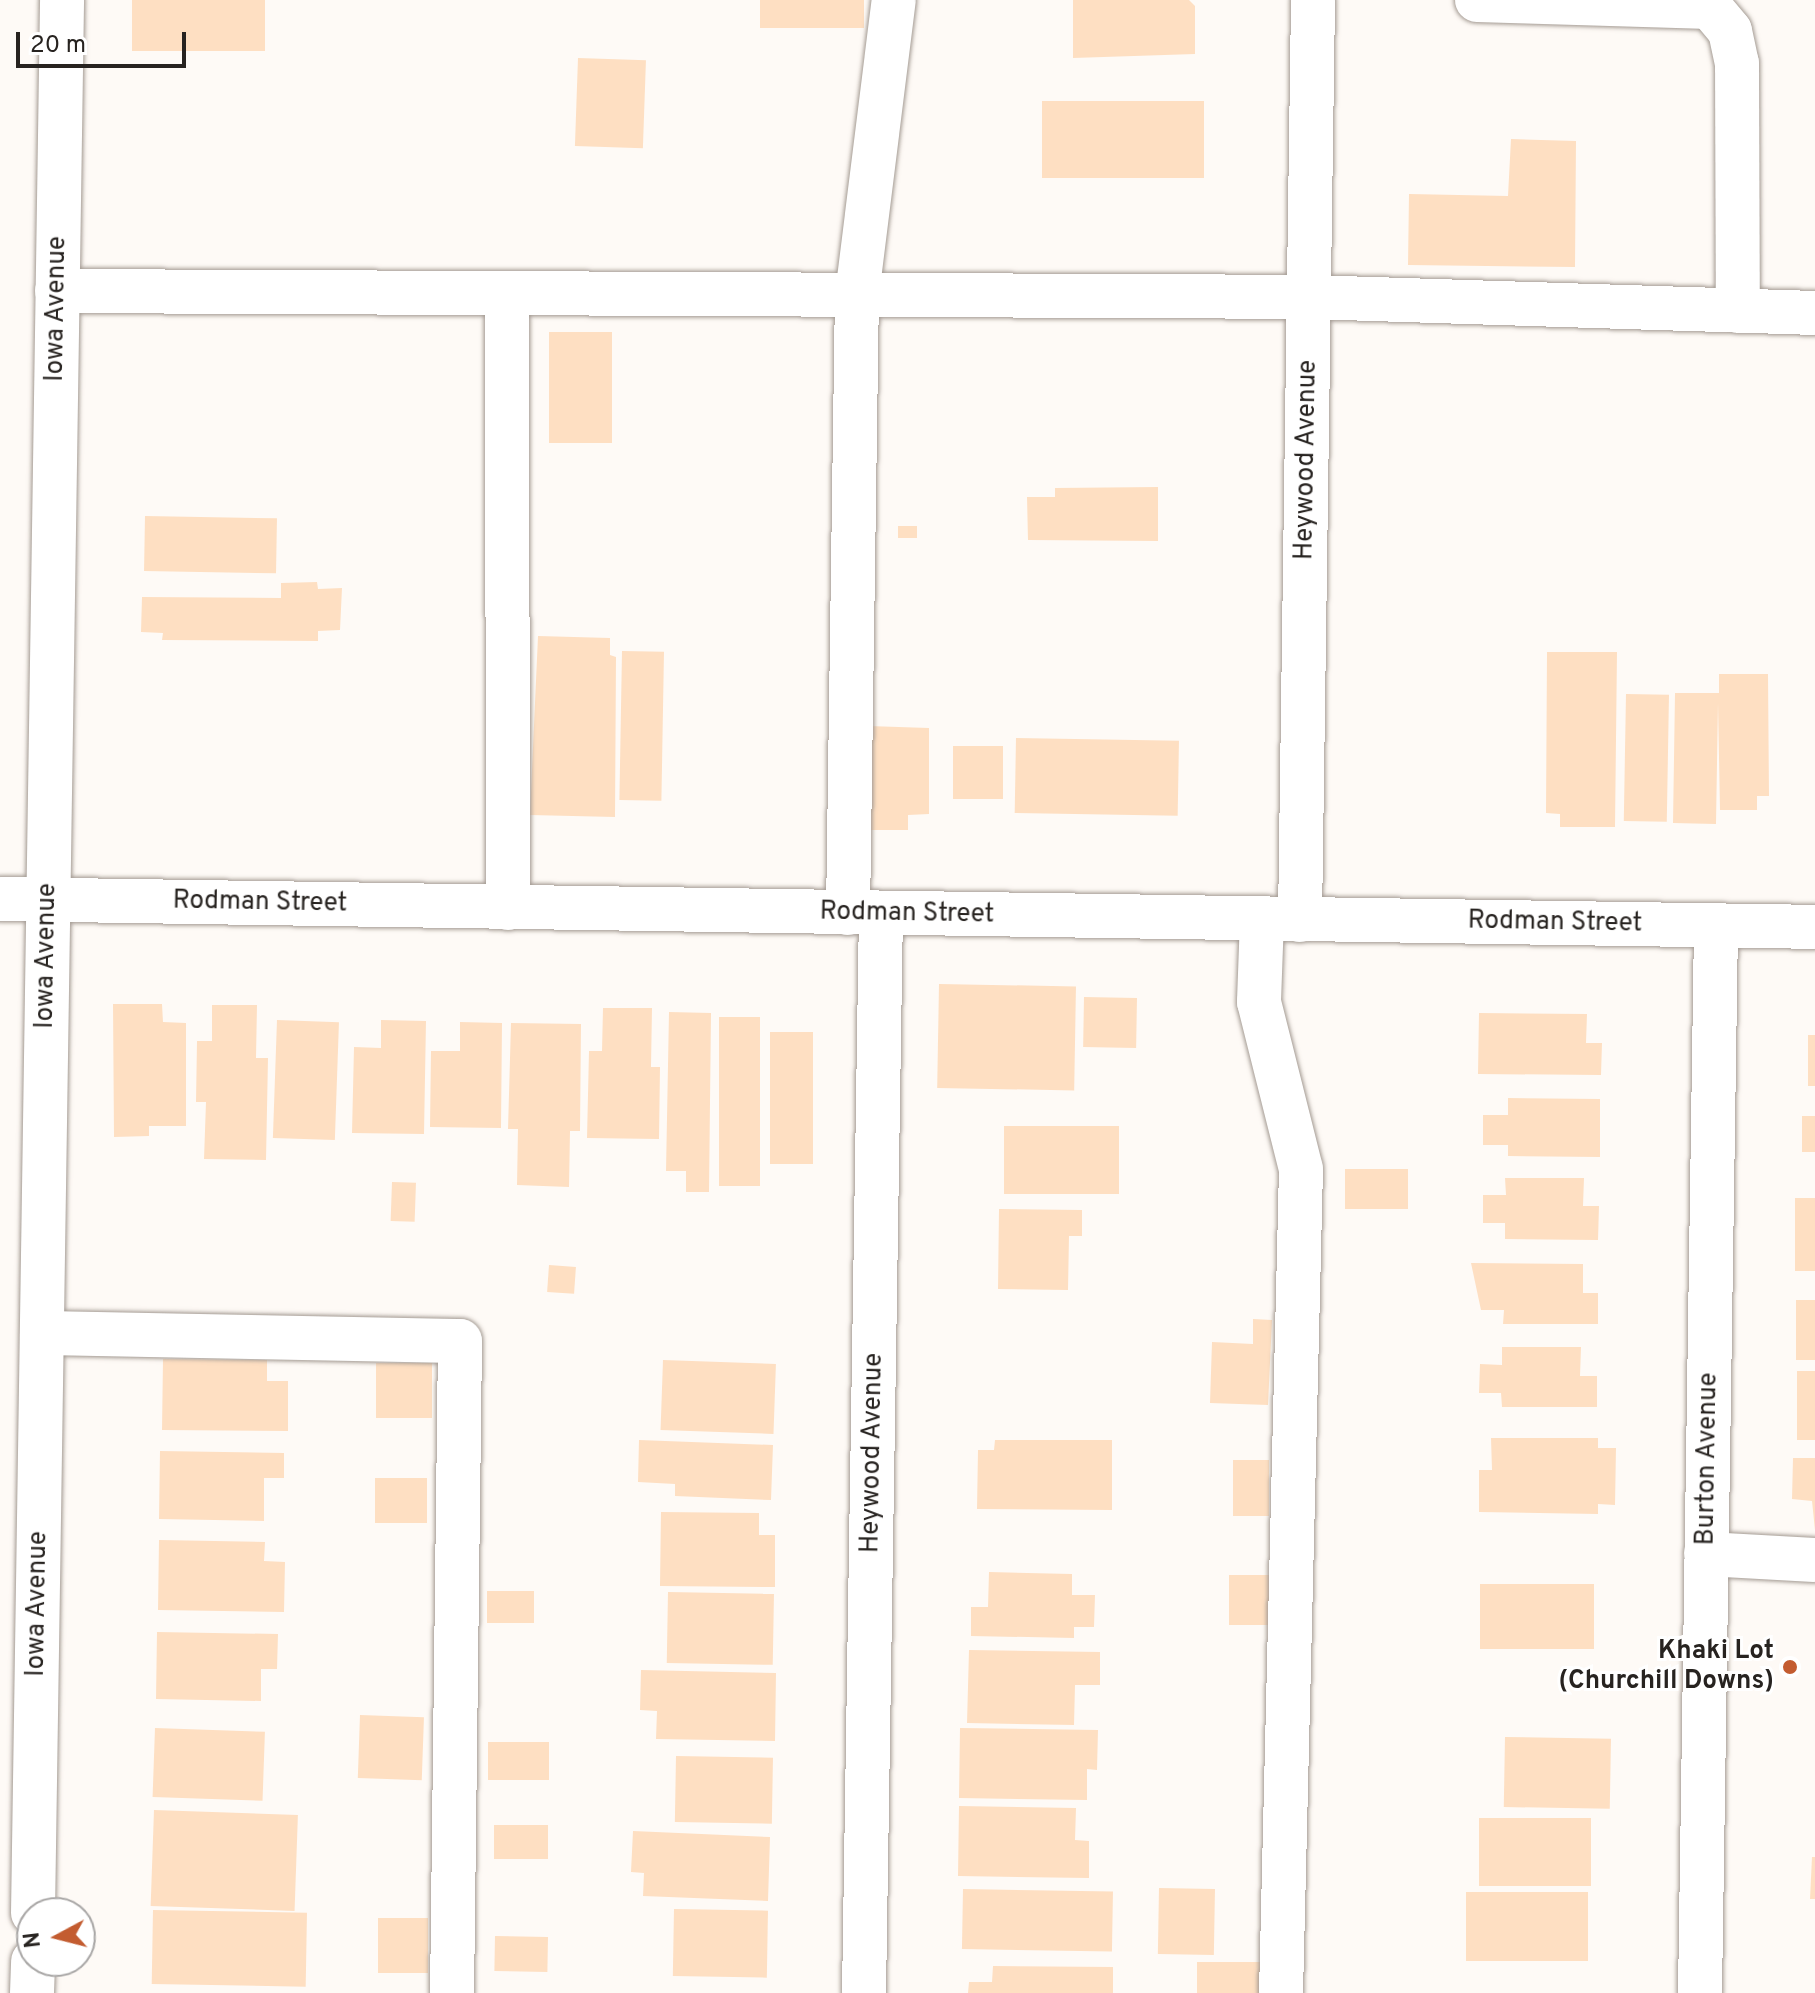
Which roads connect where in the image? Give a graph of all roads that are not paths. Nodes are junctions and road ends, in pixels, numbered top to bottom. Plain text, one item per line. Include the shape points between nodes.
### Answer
1 (62, 0) edge
2 (894, 0) edge
3 (1313, 0) edge
4 (1477, 0) edge
5 (57, 291) junction
6 (507, 294) junction
7 (857, 295) junction
8 (1309, 297) junction
9 (1738, 311) junction
10 (1815, 313) edge
11 (0, 899) edge
12 (48, 899) junction
13 (508, 908) junction
14 (864, 913) junction
15 (1281, 919) junction
16 (1716, 925) junction
17 (1815, 927) edge
18 (42, 1333) junction
19 (1706, 1554) junction
20 (1815, 1560) edge
21 (33, 1897) edge
22 (452, 1993) edge
23 (864, 1993) edge
24 (1281, 1993) edge
25 (1700, 1993) edge

1 - 5 street, Iowa Avenue
2 - 7 street, Heywood Avenue
3 - 8 street, Heywood Avenue
4 - 9 street via 1710,7 1730,31 1737,63
5 - 6 street
5 - 12 street, Iowa Avenue
6 - 7 street
6 - 13 street
7 - 8 street
7 - 14 street, Heywood Avenue
8 - 9 street
8 - 15 street, Heywood Avenue
9 - 10 street
11 - 12 street, Rodman Street
12 - 13 street, Rodman Street
12 - 18 street, Iowa Avenue
13 - 14 street, Rodman Street
14 - 15 street, Rodman Street
14 - 23 street, Heywood Avenue
15 - 16 street, Rodman Street
15 - 24 street, Heywood Avenue via 1259,1002 1301,1169
16 - 17 street, Rodman Street
16 - 19 street, Burton Avenue
18 - 21 street, Iowa Avenue
18 - 22 street via 460,1341
19 - 20 street
19 - 25 street, Burton Avenue

